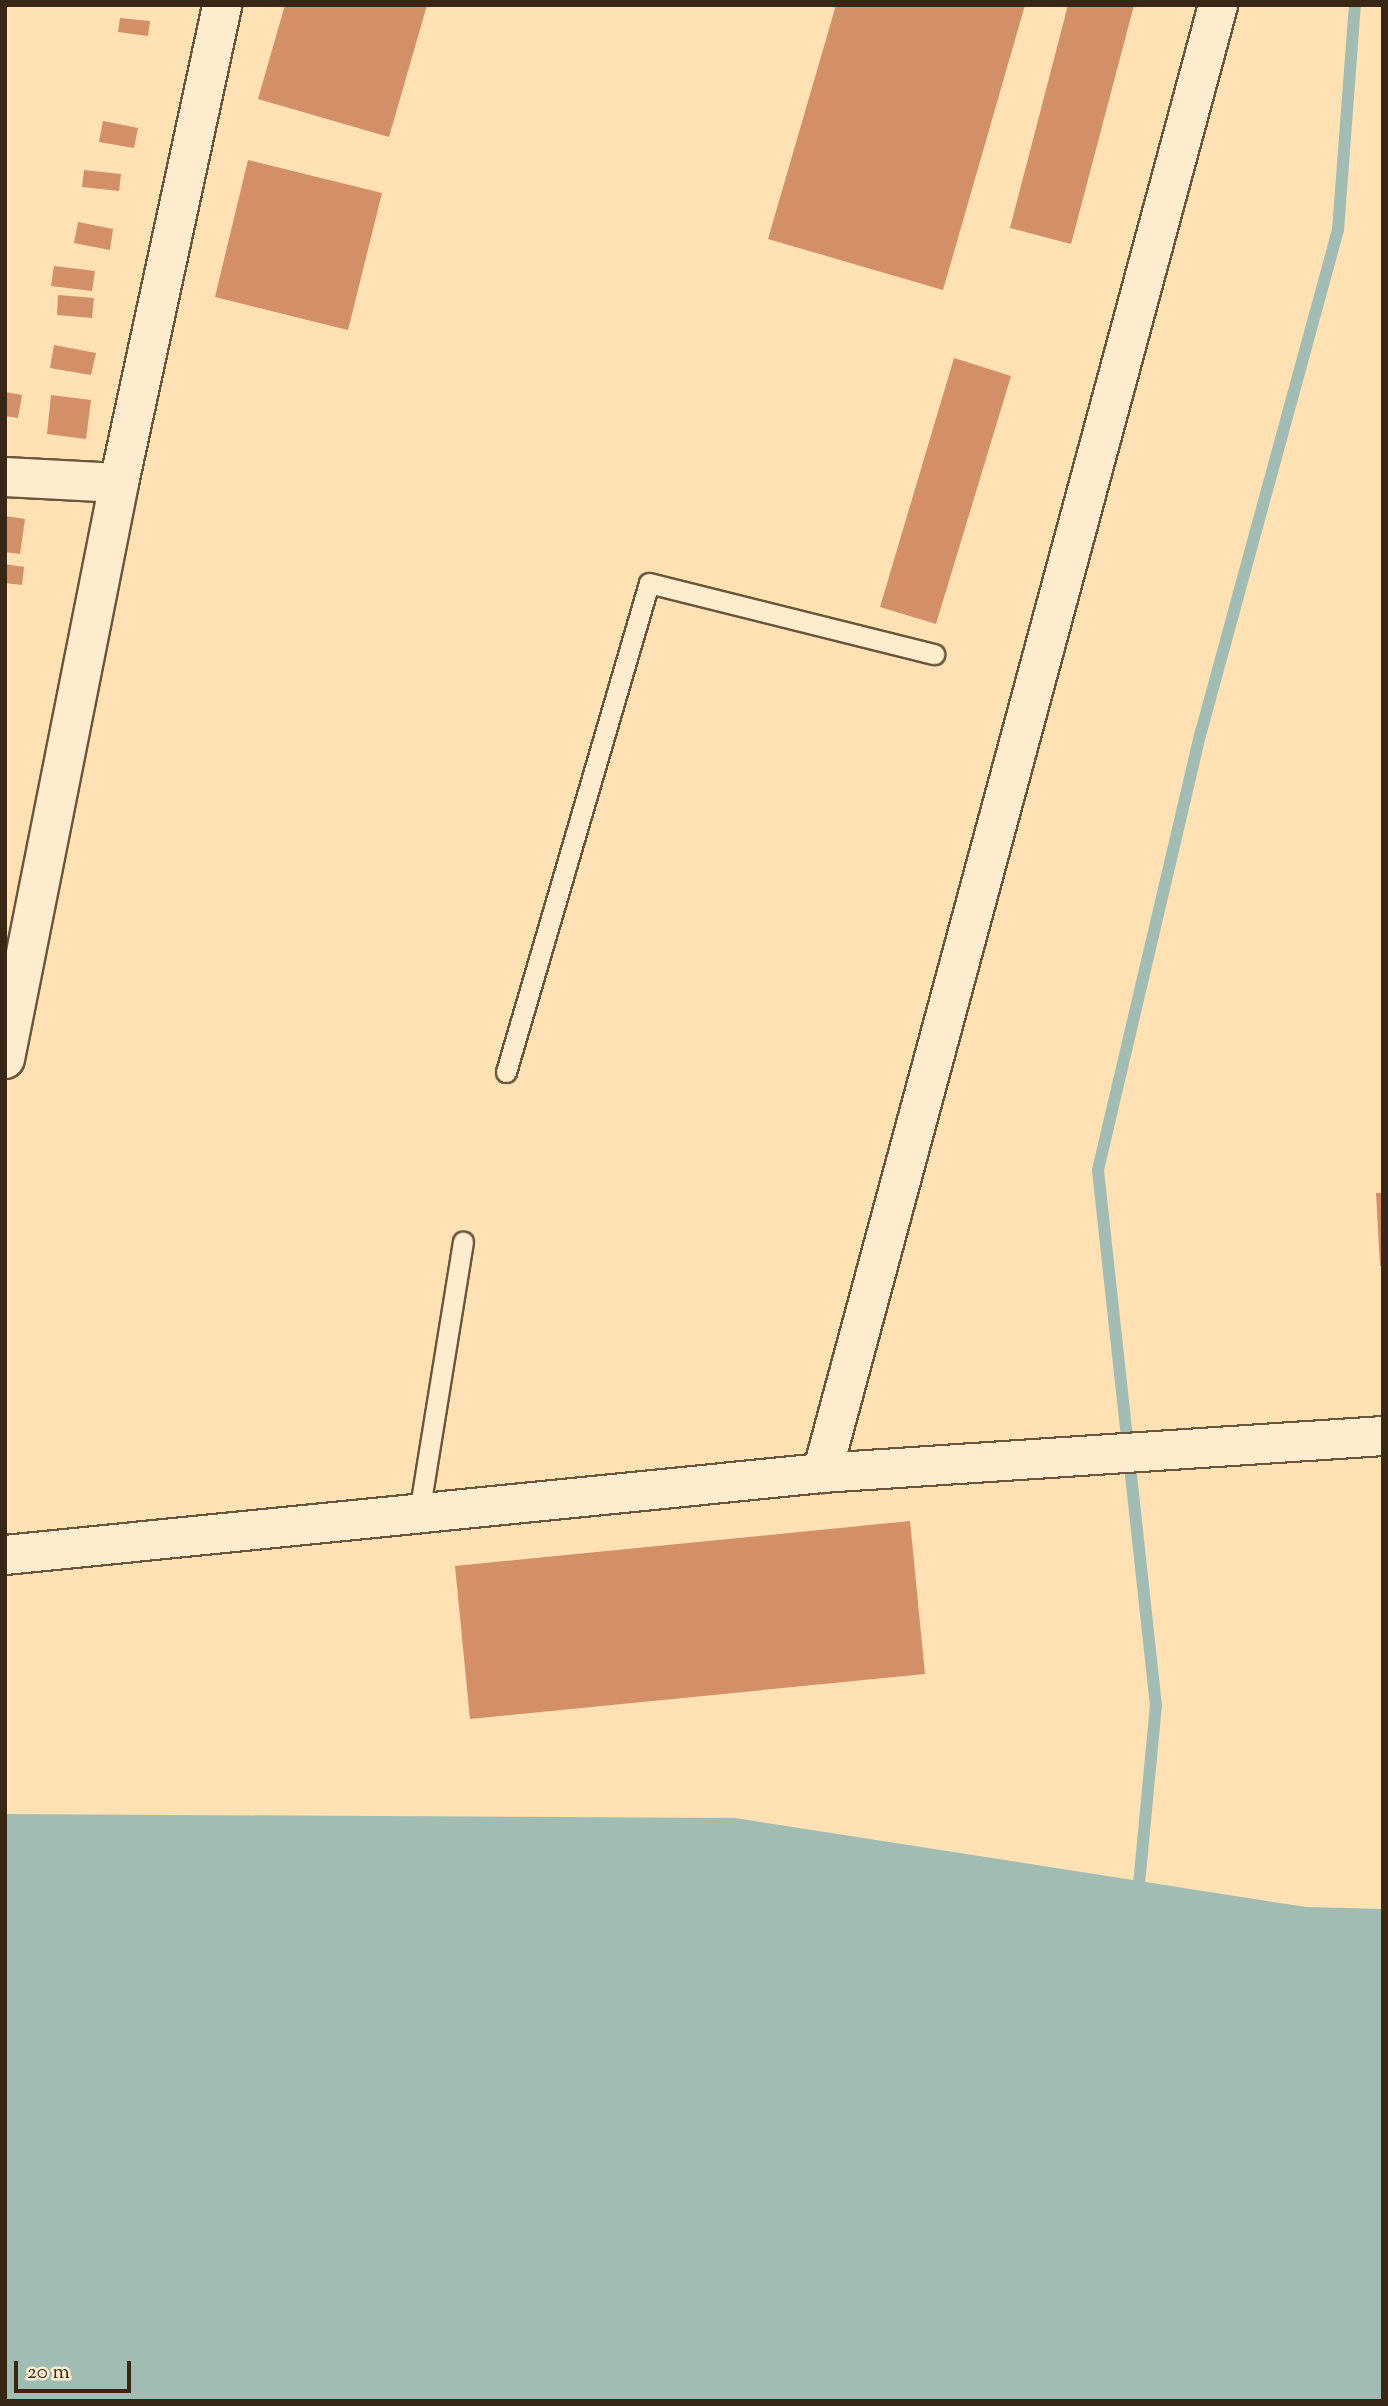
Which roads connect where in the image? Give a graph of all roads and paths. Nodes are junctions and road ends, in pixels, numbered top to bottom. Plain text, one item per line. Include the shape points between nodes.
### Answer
1 (222, 5) edge
2 (1218, 5) edge
3 (5, 477) edge
4 (119, 483) junction
5 (934, 654) dead end
6 (5, 1059) edge
7 (506, 1072) dead end
8 (463, 1242) dead end
9 (1383, 1436) edge
10 (822, 1473) junction
11 (419, 1513) junction
12 (5, 1555) edge

1 - 4 street
2 - 10 street
3 - 4 street
4 - 6 street
5 - 7 lane via 649,583
8 - 11 lane
9 - 10 street
10 - 11 street
11 - 12 street

